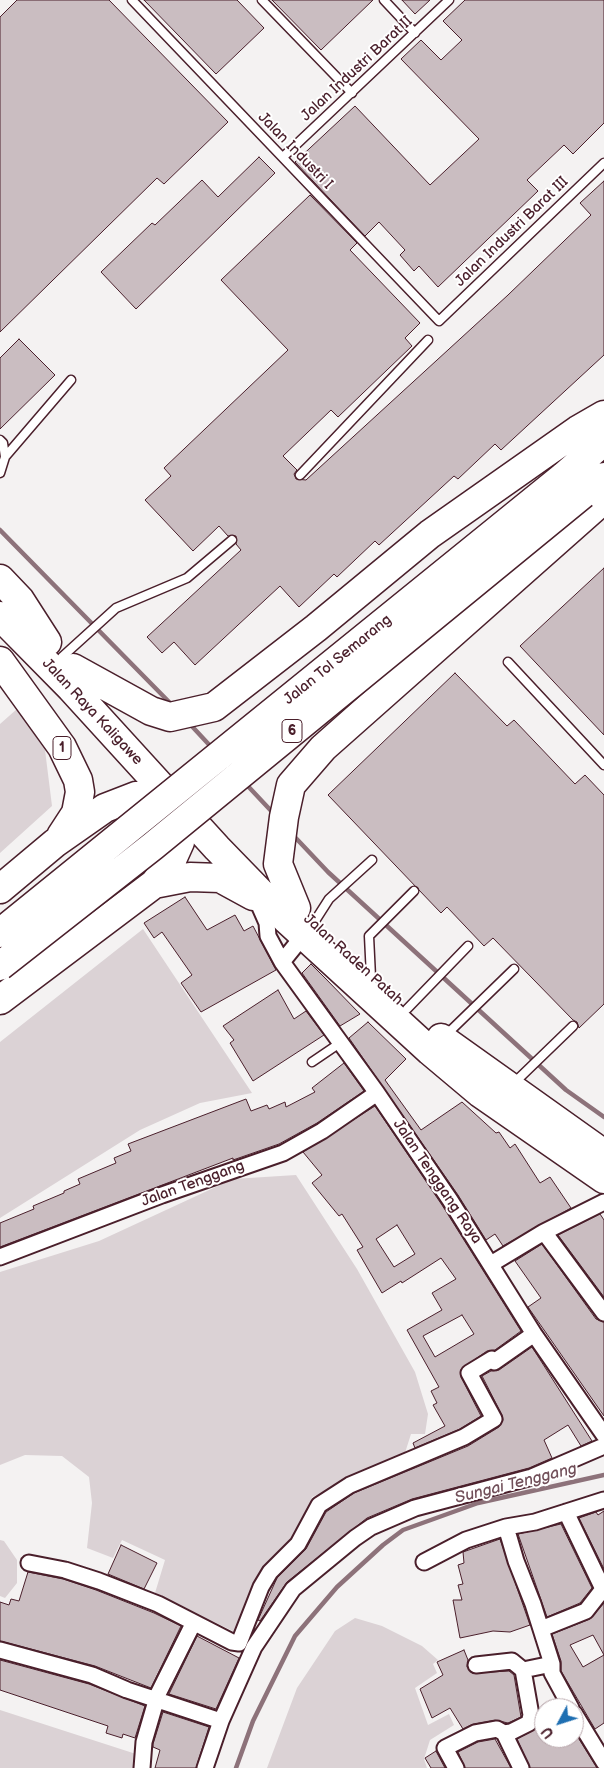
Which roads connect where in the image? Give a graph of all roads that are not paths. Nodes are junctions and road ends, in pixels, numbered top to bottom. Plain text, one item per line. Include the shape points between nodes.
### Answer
1 (132, 0) edge
2 (262, 0) edge
3 (384, 0) edge
4 (449, 0) edge
5 (415, 33) junction
6 (352, 93) junction
7 (283, 157) junction
8 (604, 162) edge
9 (438, 321) joint
10 (428, 340) dead end
11 (71, 380) dead end
12 (604, 415) edge
13 (0, 440) edge
14 (604, 441) edge
15 (5, 457) junction
16 (0, 473) edge
17 (300, 475) dead end
18 (604, 477) edge
19 (583, 490) edge
20 (232, 540) dead end
21 (0, 579) edge
22 (0, 595) edge
23 (0, 616) edge
24 (65, 652) junction
25 (0, 662) edge
26 (508, 662) dead end
27 (142, 721) junction
28 (604, 765) edge
29 (183, 810) junction
30 (55, 843) junction
31 (239, 847) junction
32 (372, 860) dead end
33 (154, 884) junction
34 (0, 889) edge
35 (414, 891) dead end
36 (256, 898) junction
37 (300, 922) junction
38 (0, 934) edge
39 (468, 946) dead end
40 (282, 962) junction
41 (0, 966) edge
42 (514, 969) dead end
43 (371, 976) junction
44 (0, 1000) edge
45 (416, 1000) junction
46 (573, 1026) dead end
47 (449, 1032) junction
48 (340, 1043) junction
49 (312, 1062) dead end
50 (514, 1083) junction
51 (377, 1093) junction
52 (604, 1154) edge
53 (603, 1199) edge
54 (544, 1232) junction
55 (0, 1257) edge
56 (491, 1264) junction
57 (604, 1314) edge
58 (534, 1334) junction
59 (604, 1435) edge
60 (604, 1446) edge
61 (604, 1500) edge
62 (566, 1512) junction
63 (506, 1527) junction
64 (424, 1562) dead end
65 (29, 1563) dead end
66 (193, 1624) junction
67 (541, 1629) junction
68 (0, 1650) edge
69 (476, 1664) dead end
70 (552, 1664) junction
71 (524, 1670) junction
72 (566, 1698) edge
73 (157, 1701) junction
74 (221, 1721) junction
75 (584, 1729) edge
76 (504, 1733) junction
77 (604, 1762) edge
78 (142, 1768) edge
79 (205, 1768) edge
80 (456, 1768) edge
81 (521, 1768) edge

1 - 7 lane, Jalan Industri I
2 - 6 lane
3 - 5 lane
4 - 5 lane, Jalan Industri Barat II
5 - 6 lane, Jalan Industri Barat II
6 - 7 lane, Jalan Industri Barat II
7 - 9 lane, Jalan Industri I
8 - 9 lane, Jalan Industri Barat III
10 - 17 lane
11 - 15 lane
12 - 27 highway via 430,534 214,707
13 - 15 lane
14 - 19 highway, Jalan Tol Semarang / 6
15 - 16 lane
18 - 19 highway, Jalan Tol Semarang / 6
19 - 37 highway via 323,748 291,785 278,864
19 - 38 highway, Jalan Tol Semarang / 6, bridge
19 - 41 highway, Jalan Tol Semarang / 6, bridge via 153,846
20 - 24 lane via 187,578 116,608
21 - 24 highway
22 - 24 highway
23 - 29 highway, Jalan Raya Kaligawe
24 - 27 highway
25 - 30 highway, 1 via 62,747 78,780 80,792 76,814
26 - 28 lane
27 - 29 highway
27 - 31 highway, Jalan Raden Patah
29 - 30 highway via 154,795 136,796 105,808
29 - 31 highway
29 - 33 highway via 180,842 171,862
29 - 37 highway, Jalan Raden Patah
30 - 34 highway, 1
31 - 37 highway, Jalan Raden Patah
32 - 37 lane
33 - 36 highway via 190,877 220,878
33 - 44 highway
35 - 43 lane via 369,936
36 - 37 highway
36 - 40 street, Jalan Tenggang Raya via 267,923 268,936
37 - 40 street
37 - 43 highway, Jalan Raden Patah
37 - 53 highway, Jalan Raden Patah via 480,1093
39 - 45 lane
40 - 48 street, Jalan Tenggang Raya
42 - 47 lane
43 - 45 highway, Jalan Raden Patah
45 - 47 highway, Jalan Raden Patah
46 - 50 lane
47 - 50 highway, Jalan Raden Patah
48 - 49 lane
48 - 51 street, Jalan Tenggang Raya
50 - 52 highway, Jalan Raden Patah
51 - 55 street, Jalan Tenggang via 322,1132 283,1153
51 - 56 street, Jalan Tenggang Raya
53 - 54 street
54 - 56 street
54 - 57 street
56 - 58 street, Jalan Tenggang Raya
58 - 59 street, Jalan Tenggang Raya
58 - 66 street via 494,1362 492,1359 469,1373 494,1419 464,1437 350,1485 319,1505 298,1544 270,1572 261,1587 239,1643
60 - 74 street via 532,1477 415,1508 363,1532 298,1584 288,1596 250,1653
61 - 62 street
62 - 63 street
62 - 67 street via 603,1589 586,1610
63 - 64 street via 466,1540
63 - 67 street
65 - 66 street via 65,1570 99,1582 158,1604
66 - 73 street
67 - 70 street
68 - 73 street via 92,1675
69 - 71 street via 512,1661
70 - 71 street
70 - 72 street via 552,1673
71 - 76 street via 530,1720 526,1726
73 - 74 street
73 - 78 street via 144,1742
74 - 79 street
75 - 77 street
76 - 80 street via 496,1729 475,1732 445,1748
76 - 81 street

